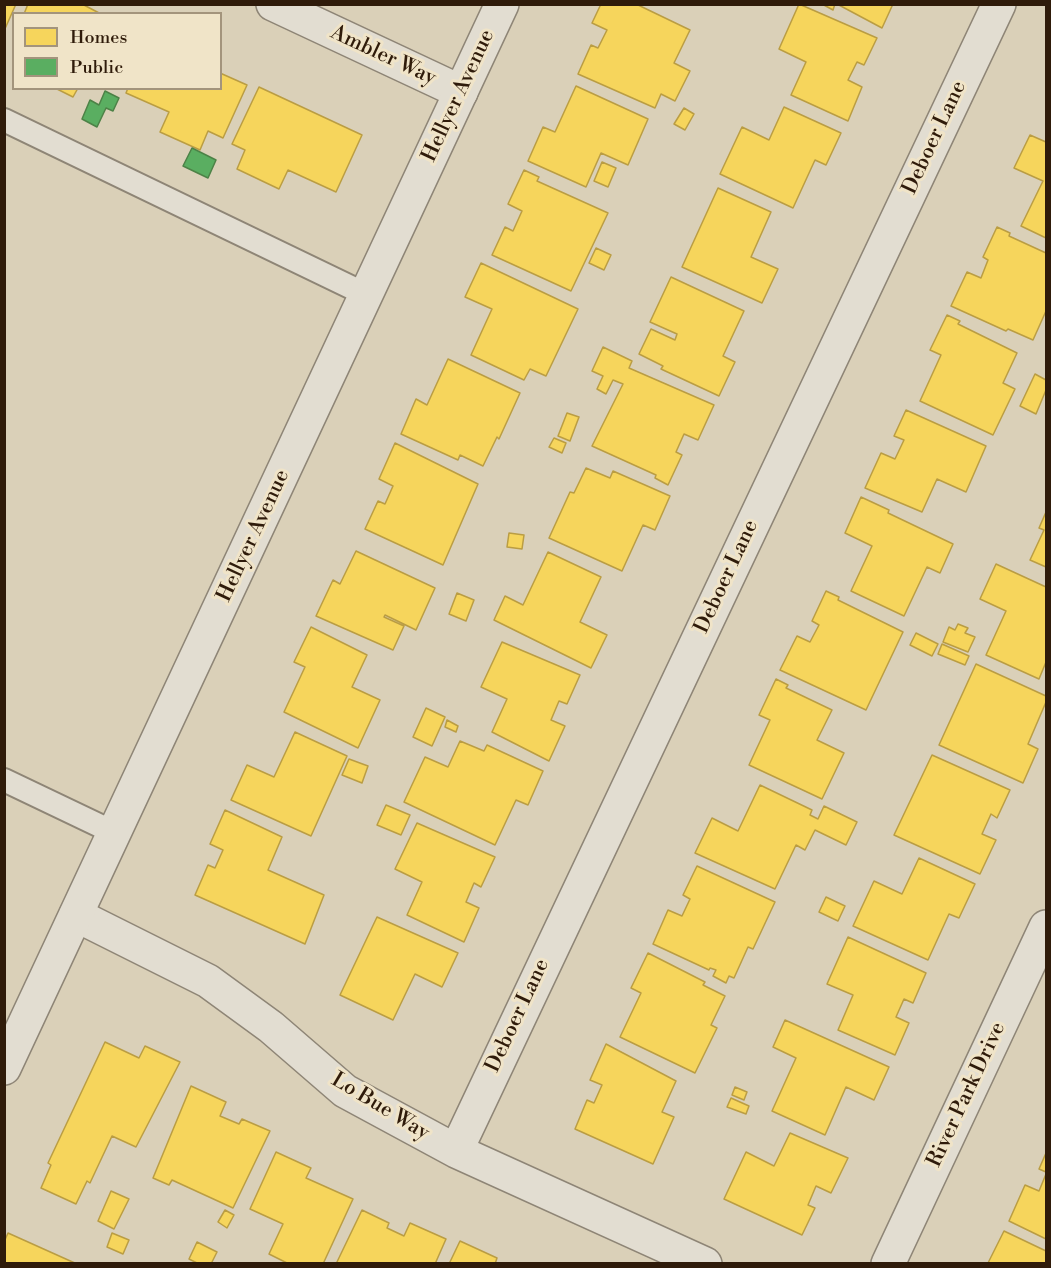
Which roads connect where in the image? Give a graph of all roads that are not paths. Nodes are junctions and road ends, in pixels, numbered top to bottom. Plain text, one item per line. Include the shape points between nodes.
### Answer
1 (273, 4) edge
2 (502, 4) edge
3 (999, 4) edge
4 (461, 92) junction
5 (4, 120) edge
6 (367, 295) junction
7 (4, 780) edge
8 (115, 833) junction
9 (76, 915) junction
10 (1047, 927) edge
11 (4, 1068) edge
12 (456, 1151) junction
13 (705, 1263) edge
14 (888, 1263) edge

1 - 4 street, Ambler Way
2 - 4 street, Hellyer Avenue
3 - 12 street, Deboer Lane
4 - 6 street, Hellyer Avenue
5 - 6 lane
6 - 8 street, Hellyer Avenue
7 - 8 lane
8 - 9 street, Hellyer Avenue
9 - 11 street, Hellyer Avenue
9 - 12 street, Lo Bue Way via 208,981 271,1027 345,1091
10 - 14 street, River Park Drive
12 - 13 street, Lo Bue Way

